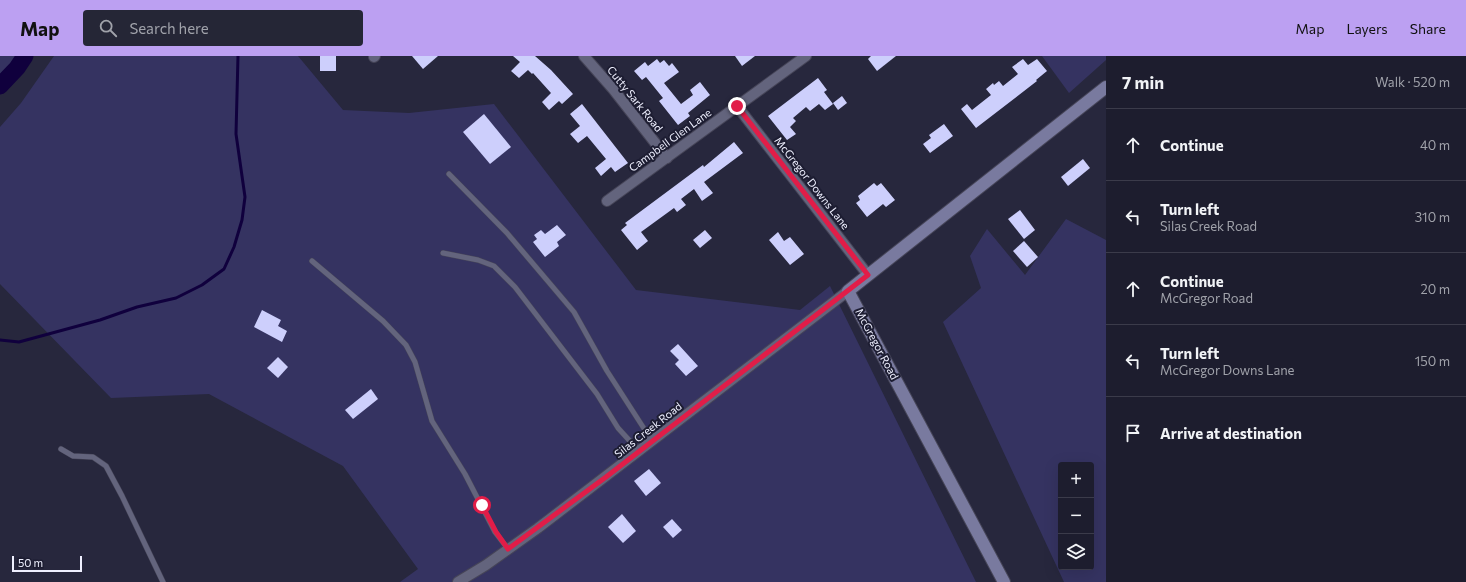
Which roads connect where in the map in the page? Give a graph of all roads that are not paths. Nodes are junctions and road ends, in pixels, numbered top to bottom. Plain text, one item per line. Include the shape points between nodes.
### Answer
1 (584, 56) edge
2 (804, 56) edge
3 (1106, 87) edge
4 (737, 106) junction
5 (667, 158) junction
6 (449, 174) dead end
7 (607, 201) dead end
8 (443, 253) dead end
9 (312, 261) dead end
10 (868, 275) junction
11 (848, 291) junction
12 (652, 441) junction
13 (61, 448) dead end
14 (639, 452) junction
15 (508, 549) junction
16 (163, 582) edge
17 (458, 582) edge
18 (1004, 582) edge

1 - 5 street, Cutty Sark Road
2 - 4 street, Campbell Glen Lane
3 - 10 street
4 - 5 street, Campbell Glen Lane
4 - 10 street, McGregor Downs Lane
5 - 7 street, Campbell Glen Lane
6 - 12 lane via 507,233 574,312 607,371
8 - 14 lane via 494,266 515,287 597,394 618,428
9 - 15 lane via 383,321 406,345 415,362 432,421
10 - 11 street
11 - 12 street, Silas Creek Road
11 - 18 street, McGregor Road
12 - 14 street, Silas Creek Road
13 - 16 lane via 73,456 93,457 106,466
14 - 15 street, Silas Creek Road
15 - 17 street, Silas Creek Road

